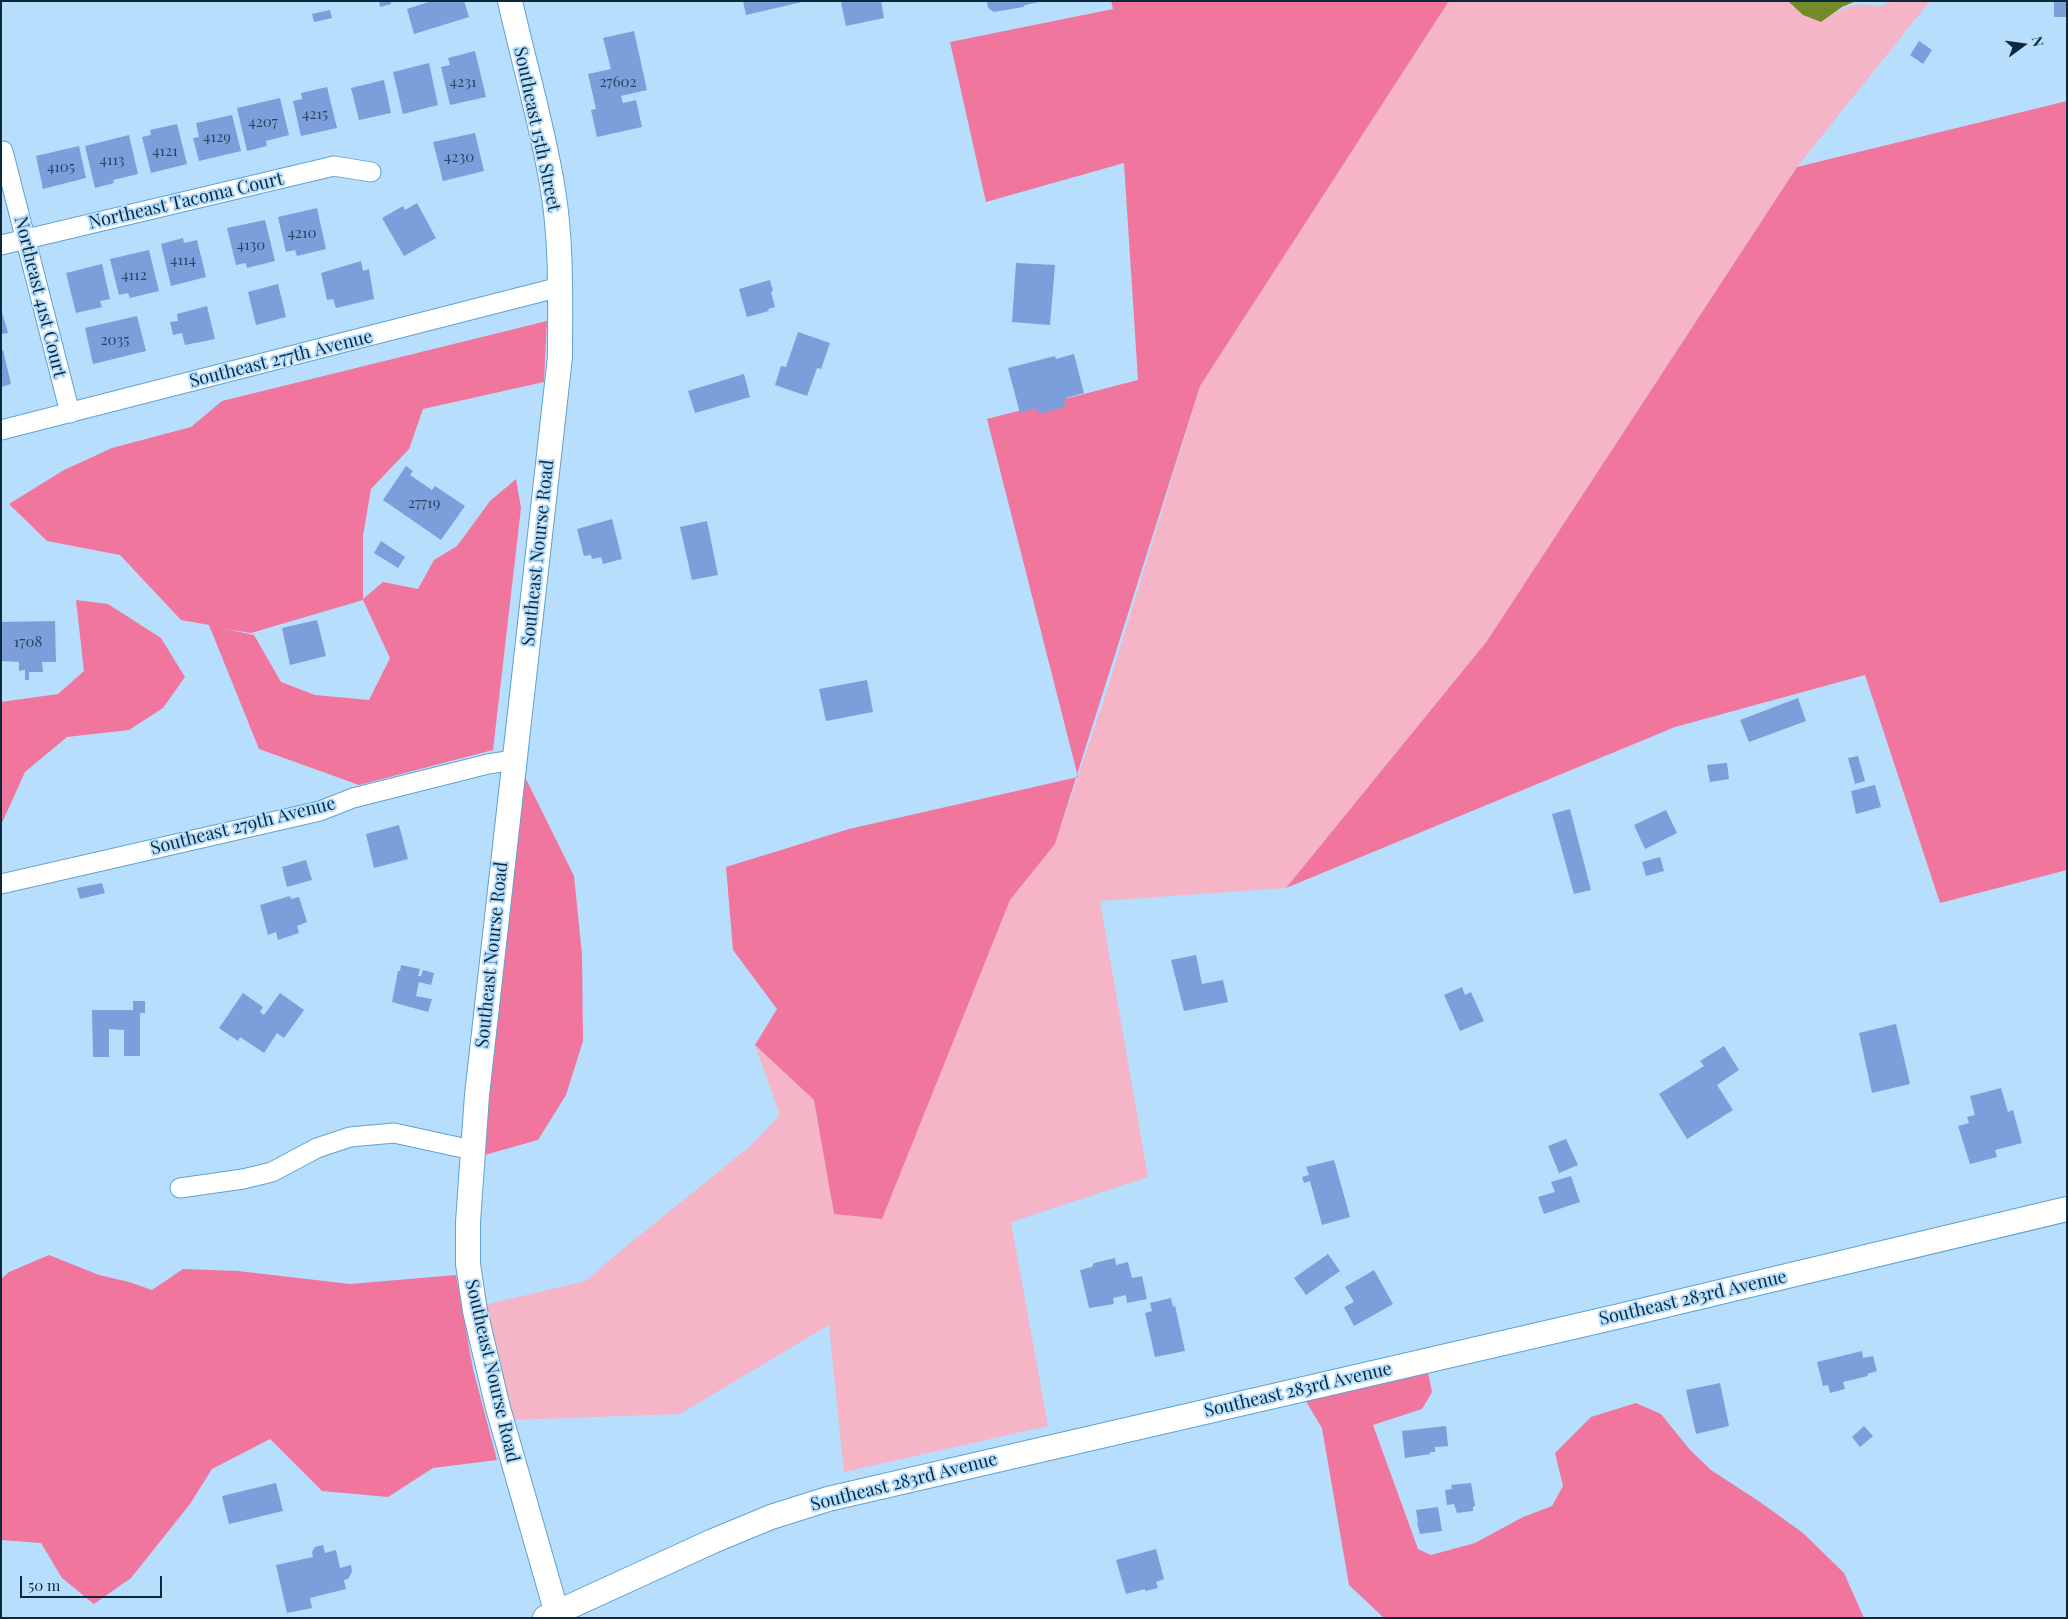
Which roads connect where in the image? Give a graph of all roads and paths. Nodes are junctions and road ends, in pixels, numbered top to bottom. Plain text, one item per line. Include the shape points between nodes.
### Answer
1 (510, 1) edge
2 (3, 151) dead end
3 (370, 172) dead end
4 (26, 239) junction
5 (1, 245) edge
6 (560, 287) junction
7 (70, 413) junction
8 (1, 430) edge
9 (514, 760) junction
10 (1, 884) edge
11 (472, 1150) junction
12 (180, 1188) dead end
13 (2067, 1209) edge
14 (551, 1616) edge

1 - 6 street, Southeast 15th Street via 553,190
2 - 4 street, Northeast 41st Court
3 - 4 street, Northeast Tacoma Court via 334,166
4 - 5 street, Northeast Tacoma Court
4 - 7 street, Northeast 41st Court
6 - 7 street, Southeast 277th Avenue
6 - 9 street, Southeast Nourse Road via 559,366
7 - 8 street, Southeast 277th Avenue
9 - 10 street, Southeast 279th Avenue via 353,798 320,811
9 - 11 street, Southeast Nourse Road
11 - 12 street via 394,1133 350,1137 317,1148 272,1172
11 - 14 street, Southeast Nourse Road via 468,1264 475,1312
13 - 14 street, Southeast 283rd Avenue via 828,1499 771,1517 713,1541

